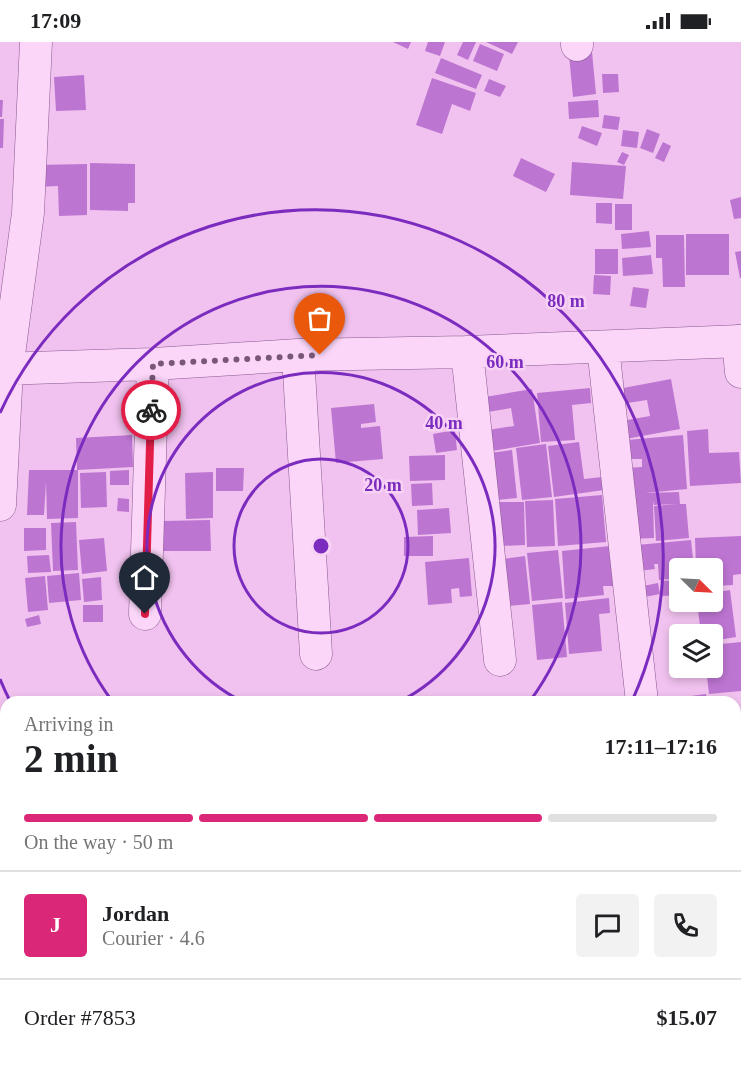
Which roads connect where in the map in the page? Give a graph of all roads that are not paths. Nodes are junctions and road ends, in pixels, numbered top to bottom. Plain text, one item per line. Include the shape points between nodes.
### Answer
1 (36, 42) edge
2 (739, 341) edge
3 (603, 347) junction
4 (467, 352) junction
5 (298, 355) junction
6 (153, 364) junction
7 (3, 369) edge
8 (741, 372) edge
9 (0, 505) edge
10 (145, 614) dead end
11 (316, 654) dead end
12 (500, 660) dead end
13 (641, 696) edge

1 - 7 street via 28,213
2 - 3 street
2 - 8 street
3 - 4 street
3 - 13 street
4 - 5 street
4 - 12 street
5 - 6 street
5 - 11 street
6 - 7 street
6 - 10 street
7 - 9 street

